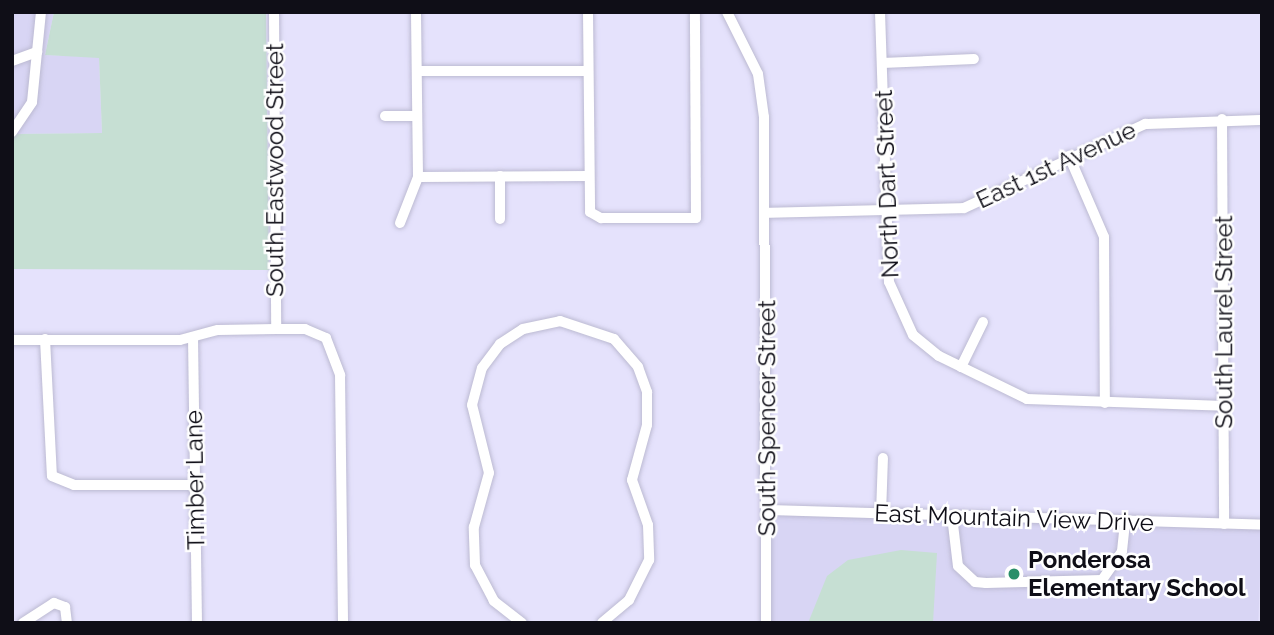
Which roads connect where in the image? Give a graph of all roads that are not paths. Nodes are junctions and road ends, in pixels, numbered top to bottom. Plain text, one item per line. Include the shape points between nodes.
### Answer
1 (41, 12) edge
2 (274, 12) edge
3 (416, 12) edge
4 (588, 12) edge
5 (695, 12) edge
6 (727, 12) edge
7 (880, 12) edge
8 (37, 52) junction
9 (974, 59) dead end
10 (12, 61) edge
11 (882, 64) junction
12 (417, 71) junction
13 (589, 71) junction
14 (385, 116) dead end
15 (417, 116) junction
16 (1222, 119) junction
17 (1262, 120) edge
18 (12, 132) edge
19 (1069, 156) junction
20 (500, 176) junction
21 (589, 176) junction
22 (418, 177) junction
23 (765, 213) junction
24 (885, 213) junction
25 (500, 219) dead end
26 (400, 223) dead end
27 (983, 322) dead end
28 (276, 329) junction
29 (193, 337) junction
30 (12, 340) edge
31 (45, 340) junction
32 (961, 367) junction
33 (1105, 403) junction
34 (1224, 405) junction
35 (883, 458) dead end
36 (194, 485) junction
37 (766, 510) junction
38 (881, 514) junction
39 (952, 516) junction
40 (1125, 521) junction
41 (1224, 524) junction
42 (1262, 525) edge
43 (518, 622) edge
44 (23, 623) edge
45 (67, 623) edge
46 (197, 623) edge
47 (343, 623) edge
48 (602, 623) edge
49 (766, 623) edge

1 - 8 street
2 - 28 street, South Eastwood Street
3 - 12 street
4 - 13 street
5 - 21 street via 696,218 591,214
6 - 23 street, South Spencer Street via 761,87
7 - 11 street, North Dart Street
8 - 10 street
8 - 18 street via 32,102
9 - 11 street
11 - 24 street, North Dart Street
12 - 13 street
12 - 15 street
13 - 21 street
14 - 15 street
15 - 22 street
16 - 17 street, East 1st Avenue
16 - 19 street, East 1st Avenue via 1145,124
16 - 34 street, South Laurel Street
19 - 24 street, East 1st Avenue via 964,208
19 - 33 street via 1104,237
20 - 21 street
20 - 22 street
20 - 25 street
22 - 26 street
23 - 24 street, East 1st Avenue
23 - 37 street, South Spencer Street
24 - 32 street, North Dart Street via 897,310 920,343
27 - 32 street
28 - 29 street
28 - 47 street via 305,329 326,338 338,355
29 - 31 street
29 - 36 street, Timber Lane
30 - 31 street
31 - 36 street via 52,476 74,485
32 - 33 street, North Dart Street via 1027,399
33 - 34 street, North Dart Street
34 - 41 street, South Laurel Street
35 - 38 street
36 - 46 street, Timber Lane
37 - 38 street, East Mountain View Drive
37 - 49 street, South Spencer Street
38 - 39 street, East Mountain View Drive
39 - 40 street, East Mountain View Drive
39 - 40 street via 958,566 975,582 986,583 1102,580 1122,551
40 - 41 street, East Mountain View Drive
41 - 42 street, East Mountain View Drive
43 - 48 street via 494,601 475,565 474,527 489,480 473,426 474,391 500,344 523,329 560,321 614,339 638,367 647,392 647,425 632,480 648,525 649,560 629,600
44 - 45 street via 54,603 65,607

